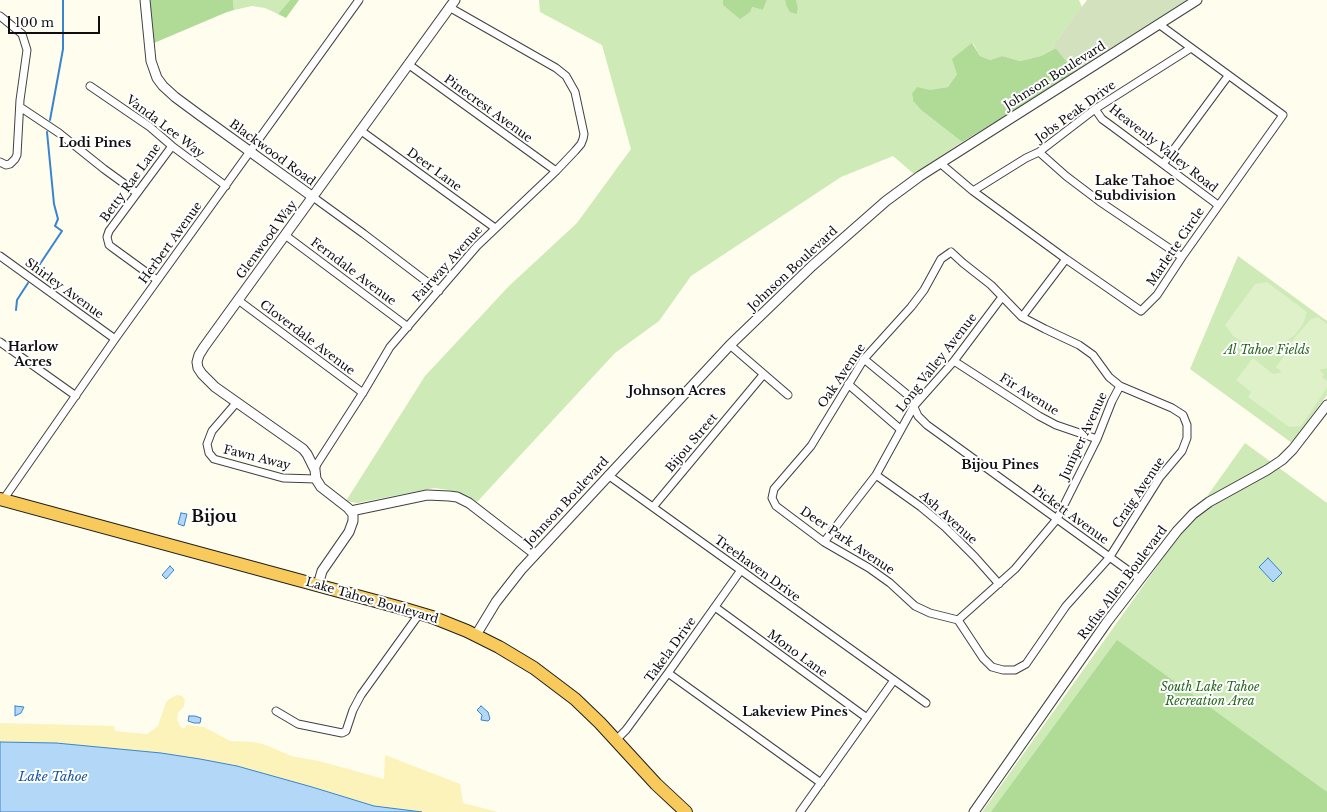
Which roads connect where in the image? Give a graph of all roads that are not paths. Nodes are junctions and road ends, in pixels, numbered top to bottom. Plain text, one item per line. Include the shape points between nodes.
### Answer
1 (145, 0) edge
2 (359, 0) edge
3 (1197, 0) edge
4 (452, 4) edge
5 (0, 16) edge
6 (1160, 24) junction
7 (1191, 48) junction
8 (408, 64) junction
9 (1228, 76) junction
10 (90, 86) dead end
11 (20, 107) junction
12 (1095, 109) junction
13 (360, 130) junction
14 (172, 146) junction
15 (250, 152) junction
16 (1039, 152) junction
17 (0, 162) edge
18 (940, 163) junction
19 (1163, 164) junction
20 (556, 171) junction
21 (226, 186) junction
22 (973, 191) junction
23 (137, 193) junction
24 (312, 197) junction
25 (1218, 205) junction
26 (495, 228) junction
27 (285, 235) junction
28 (0, 256) edge
29 (1182, 257) junction
30 (1066, 259) junction
31 (158, 280) junction
32 (439, 290) junction
33 (1002, 297) junction
34 (238, 300) junction
35 (1022, 316) junction
36 (408, 327) junction
37 (115, 339) junction
38 (0, 342) edge
39 (730, 345) junction
40 (864, 359) junction
41 (954, 360) junction
42 (764, 375) junction
43 (848, 384) junction
44 (1120, 386) junction
45 (363, 393) junction
46 (788, 394) dead end
47 (76, 396) junction
48 (237, 402) junction
49 (1327, 405) edge
50 (914, 406) junction
51 (900, 429) junction
52 (1097, 439) junction
53 (316, 474) junction
54 (608, 475) junction
55 (876, 475) junction
56 (772, 498) joint
57 (2, 499) edge
58 (653, 507) junction
59 (351, 511) junction
60 (1057, 519) junction
61 (824, 542) junction
62 (535, 554) junction
63 (1109, 558) junction
64 (741, 570) junction
65 (1140, 579) junction
66 (999, 584) junction
67 (318, 585) junction
68 (715, 607) junction
69 (420, 613) junction
70 (958, 620) junction
71 (476, 635) junction
72 (668, 673) junction
73 (894, 680) junction
74 (926, 703) dead end
75 (276, 711) dead end
76 (867, 718) junction
77 (616, 740) junction
78 (820, 783) junction
79 (686, 812) edge
80 (800, 812) edge
81 (974, 812) edge

1 - 15 street, Blackwood Road via 151,61 157,78 175,97
2 - 15 street, Herbert Avenue
3 - 6 street, Johnson Boulevard
4 - 8 street, Glenwood Way
4 - 20 street, Fairway Avenue via 556,68 570,82 575,92 584,134 581,144
5 - 11 street via 19,31 26,45
6 - 7 street, Marlette Circle
6 - 18 street, Johnson Boulevard
7 - 9 street, Marlette Circle
7 - 12 street, Jobs Peak Drive
8 - 13 street, Glenwood Way
8 - 20 street, Pinecrest Avenue
9 - 19 street
9 - 25 street, Marlette Circle via 1283,115
10 - 14 street, Vanda Lee Way via 150,127
11 - 17 street via 17,155 10,164
11 - 23 street via 59,133
12 - 16 street, Jobs Peak Drive
12 - 19 street, Heavenly Valley Road via 1113,127
13 - 24 street, Glenwood Way
13 - 26 street, Deer Lane
14 - 21 street, Vanda Lee Way
14 - 23 street, Betty Rae Lane
15 - 21 street, Herbert Avenue
15 - 24 street, Blackwood Road
16 - 22 street, Jobs Peak Drive
16 - 29 street via 1099,202
18 - 22 street, Marlette Circle
18 - 39 street, Johnson Boulevard via 886,201 806,271
19 - 25 street, Heavenly Valley Road
20 - 26 street, Fairway Avenue
21 - 31 street, Herbert Avenue
22 - 30 street, Marlette Circle
23 - 31 street, Betty Rae Lane via 106,238 109,245
24 - 27 street, Glenwood Way
24 - 32 street, Blackwood Road
25 - 29 street, Marlette Circle
26 - 32 street, Fairway Avenue
27 - 34 street, Glenwood Way
27 - 36 street, Ferndale Avenue
28 - 37 street, Shirley Avenue
29 - 30 street, Marlette Circle via 1157,295 1141,311
30 - 35 street
31 - 37 street, Herbert Avenue
32 - 36 street, Fairway Avenue
33 - 35 street
33 - 40 street, Oak Avenue via 951,252 941,259 924,290
33 - 41 street, Long Valley Avenue
34 - 45 street, Cloverdale Avenue
34 - 48 street, Glenwood Way via 204,347 197,362 198,368 207,380
35 - 44 street via 1079,345 1093,355 1109,377
36 - 45 street, Fairway Avenue via 384,356
37 - 47 street, Herbert Avenue
38 - 47 street
39 - 42 street
39 - 54 street, Johnson Boulevard
40 - 43 street, Oak Avenue
40 - 50 street, Pickett Avenue via 909,396
41 - 50 street, Long Valley Avenue
41 - 52 street, Fir Avenue via 1056,425
42 - 46 street
42 - 58 street, Bijou Street
43 - 51 street
43 - 56 street, Oak Avenue via 811,446 774,489
44 - 52 street, Juniper Avenue
44 - 63 street, Craig Avenue via 1183,415 1187,425 1187,438 1182,451 1160,477
45 - 53 street, Fairway Avenue via 317,464
47 - 57 street, Herbert Avenue
48 - 53 street, Glenwood Way via 303,449
48 - 53 street, Fawn Away via 212,431 207,444 214,459 283,478
49 - 65 street, Rufus Allen Boulevard via 1282,460 1209,502 1189,518
50 - 51 street, Long Valley Avenue
50 - 60 street, Pickett Avenue via 918,416 927,425
51 - 55 street, Long Valley Avenue
52 - 60 street, Juniper Avenue
53 - 59 street via 321,487
54 - 58 street, Treehaven Drive
54 - 62 street, Johnson Boulevard
55 - 61 street, Long Valley Avenue
55 - 66 street, Ash Avenue via 945,527
56 - 61 street, Deer Park Avenue via 776,506
57 - 67 highway, Lake Tahoe Boulevard
58 - 64 street, Treehaven Drive
59 - 62 street via 427,495 449,496 468,503
59 - 67 street via 353,518 349,532 322,571
60 - 63 street, Pickett Avenue
60 - 66 street, Juniper Avenue
61 - 70 street, Deer Park Avenue via 869,568 915,606 930,614
62 - 71 street, Johnson Boulevard via 502,593
63 - 65 street, Pickett Avenue
63 - 70 street, Craig Avenue via 1066,606 1026,664 1015,670 992,667 983,658
64 - 68 street, Takela Drive
64 - 73 street, Treehaven Drive
65 - 81 street, Rufus Allen Boulevard
66 - 70 street, Juniper Avenue
67 - 69 highway, Lake Tahoe Boulevard
68 - 72 street, Takela Drive
68 - 76 street, Mono Lane
69 - 71 highway, Lake Tahoe Boulevard
69 - 75 street via 361,695 346,731 342,733 298,724
71 - 77 highway, Lake Tahoe Boulevard via 555,683 583,706
72 - 77 street, Takela Drive
72 - 78 street
73 - 74 street, Treehaven Drive
73 - 76 street
76 - 78 street
77 - 79 highway, Lake Tahoe Boulevard
78 - 80 street

